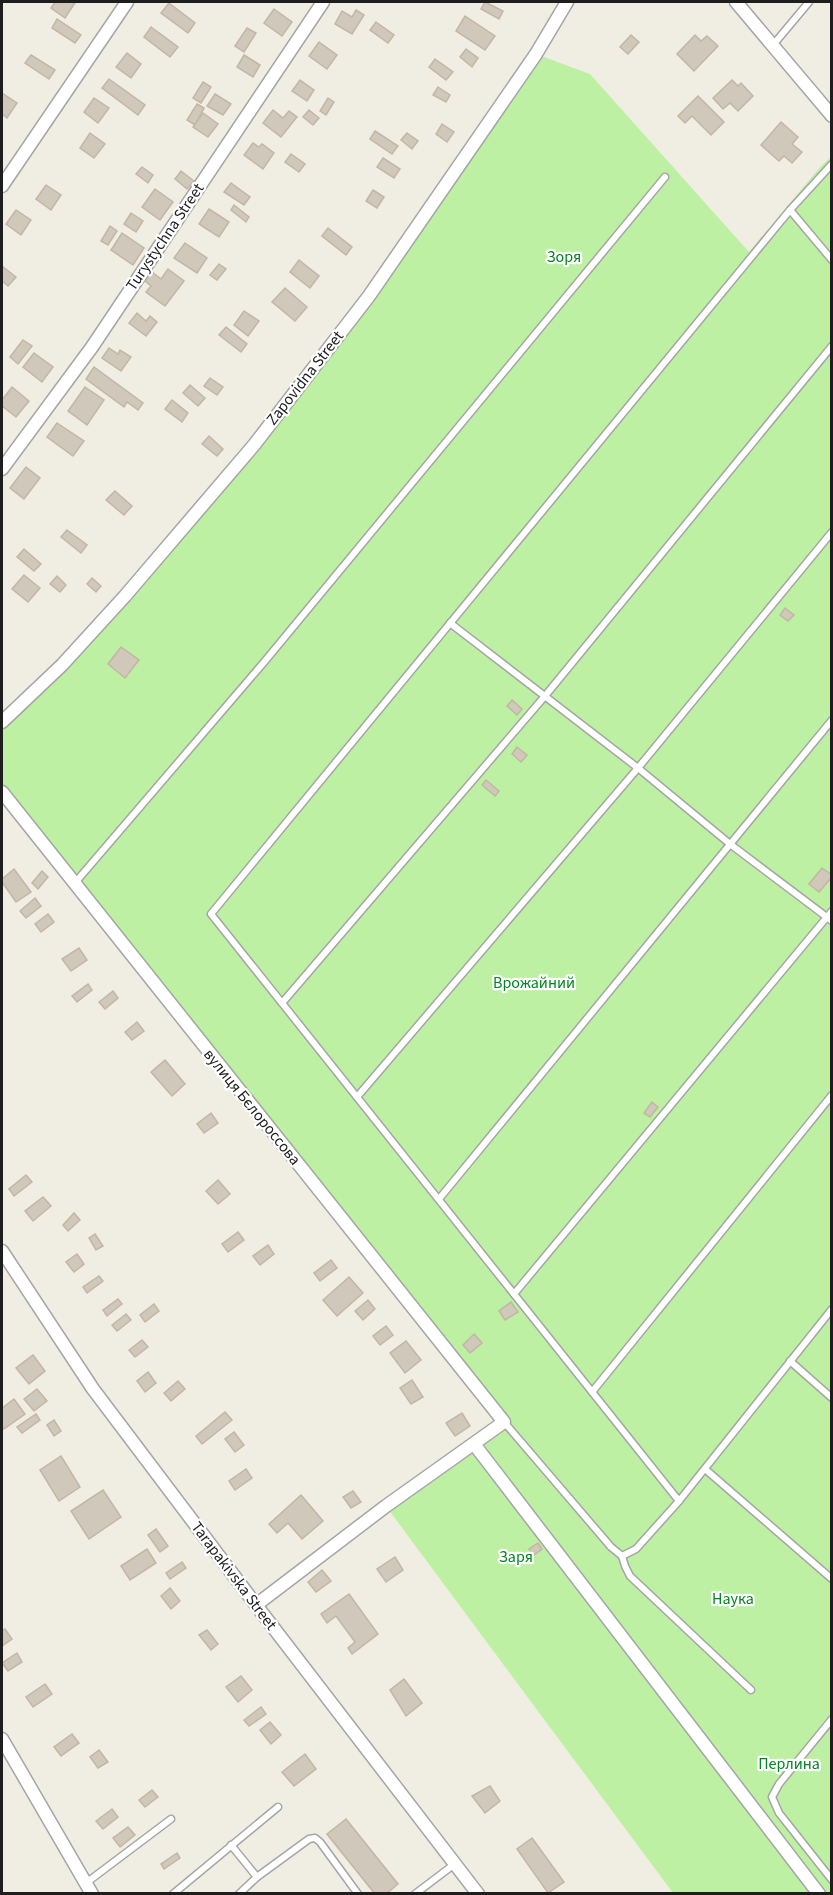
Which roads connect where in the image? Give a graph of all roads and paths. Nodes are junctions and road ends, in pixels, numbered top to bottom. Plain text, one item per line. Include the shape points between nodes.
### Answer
1 (127, 2) edge
2 (323, 2) edge
3 (567, 2) edge
4 (736, 2) edge
5 (809, 2) edge
6 (773, 45) junction
7 (831, 116) edge
8 (831, 164) edge
9 (665, 177) dead end
10 (2, 186) edge
11 (790, 210) junction
12 (831, 260) edge
13 (831, 346) edge
14 (2, 469) edge
15 (831, 532) edge
16 (450, 623) junction
17 (545, 696) junction
18 (831, 720) edge
19 (2, 722) edge
20 (638, 768) junction
21 (2, 792) edge
22 (730, 844) junction
23 (74, 884) junction
24 (831, 911) edge
25 (829, 919) edge
26 (282, 1003) junction
27 (831, 1095) edge
28 (357, 1097) junction
29 (439, 1199) junction
30 (2, 1251) edge
31 (514, 1294) junction
32 (831, 1309) edge
33 (790, 1361) junction
34 (592, 1392) junction
35 (831, 1398) edge
36 (504, 1422) junction
37 (474, 1444) junction
38 (705, 1469) junction
39 (679, 1501) junction
40 (622, 1556) junction
41 (831, 1579) edge
42 (256, 1605) junction
43 (751, 1690) dead end
44 (831, 1719) edge
45 (2, 1739) edge
46 (278, 1807) dead end
47 (171, 1818) dead end
48 (231, 1845) junction
49 (456, 1863) junction
50 (257, 1877) junction
51 (831, 1880) edge
52 (89, 1888) edge
53 (172, 1893) edge
54 (239, 1893) edge
55 (358, 1893) edge
56 (415, 1893) edge
57 (478, 1893) edge
58 (819, 1893) edge

1 - 10 street
2 - 14 street, Turystychna Street via 98,337
3 - 19 street, Zapovidna Street via 536,54 369,296 254,445 125,596
4 - 6 street
5 - 6 lane
6 - 7 street
8 - 11 lane
9 - 23 lane via 273,652
11 - 12 lane
11 - 16 lane
13 - 17 lane
15 - 20 lane
16 - 17 lane
16 - 26 lane via 211,914
17 - 20 lane
17 - 26 lane
18 - 22 lane
20 - 22 lane
20 - 28 lane
21 - 23 street, вулиця Бєлороссова
22 - 25 lane
22 - 29 lane
23 - 36 street, вулиця Бєлороссова
24 - 25 lane
25 - 31 lane
26 - 28 lane
27 - 34 lane
28 - 29 lane
29 - 31 lane
30 - 42 street, Tarapakivska Street via 93,1389
31 - 34 lane
32 - 33 lane
33 - 35 lane
33 - 38 lane
34 - 39 lane
36 - 37 street
36 - 40 lane
37 - 42 street
37 - 58 street
38 - 39 lane
38 - 41 lane
39 - 40 lane via 636,1549
40 - 43 lane via 630,1576
42 - 49 street, Tarapakivska Street
44 - 51 lane via 772,1797 779,1813
45 - 52 street
46 - 48 lane
47 - 52 lane
48 - 50 lane
48 - 53 lane
49 - 56 lane
49 - 57 street, Tarapakivska Street
50 - 54 lane
50 - 55 lane via 315,1838

